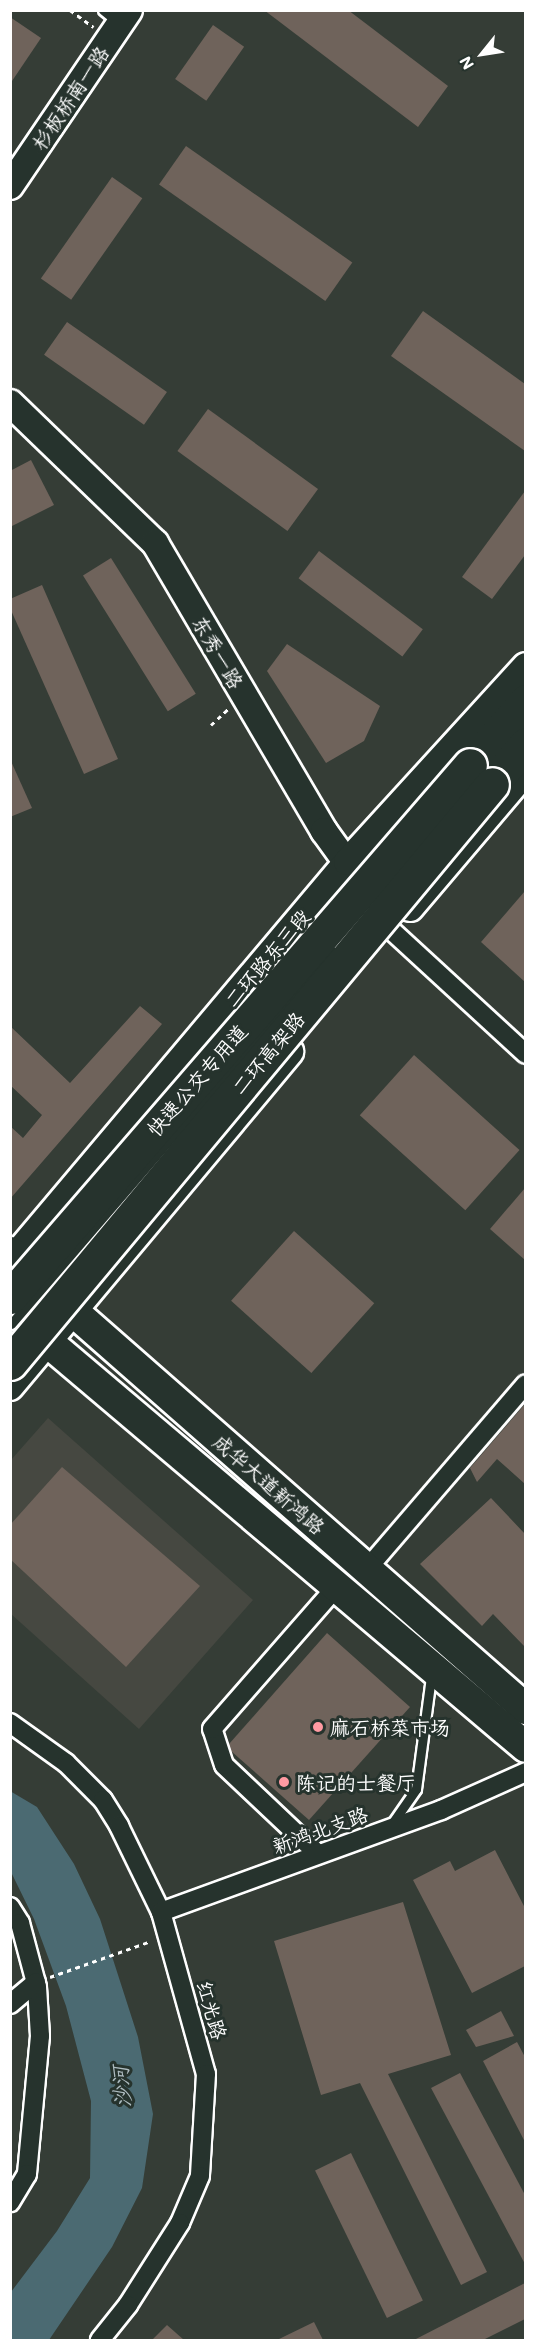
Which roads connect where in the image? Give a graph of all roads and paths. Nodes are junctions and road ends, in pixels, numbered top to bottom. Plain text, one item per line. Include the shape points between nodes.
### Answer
1 (70, 10) edge
2 (115, 21) edge
3 (10, 186) edge
4 (10, 403) edge
5 (525, 666) edge
6 (243, 696) junction
7 (525, 701) edge
8 (210, 725) dead end
9 (525, 744) edge
10 (525, 771) edge
11 (481, 774) junction
12 (429, 831) dead end
13 (427, 844) dead end
14 (347, 862) junction
15 (392, 930) junction
16 (341, 941) dead end
17 (525, 1054) edge
18 (12, 1261) edge
19 (60, 1267) junction
20 (10, 1295) edge
21 (10, 1310) edge
22 (74, 1312) junction
23 (11, 1325) edge
24 (49, 1341) junction
25 (10, 1363) edge
26 (525, 1384) edge
27 (10, 1387) edge
28 (366, 1570) junction
29 (338, 1585) junction
30 (427, 1663) junction
31 (525, 1709) edge
32 (10, 1723) edge
33 (525, 1747) edge
34 (525, 1772) edge
35 (389, 1829) junction
36 (318, 1854) junction
37 (10, 1907) edge
38 (161, 1912) junction
39 (167, 1936) junction
40 (36, 1982) junction
41 (10, 2004) edge
42 (10, 2202) edge
43 (100, 2340) edge

1 - 2 path
2 - 3 main road, 杉板桥南一路
4 - 6 main road, 东秀一路 via 155,543
5 - 14 main road, 二环路东三段
6 - 8 path
6 - 14 main road, 东秀一路 via 324,831
7 - 11 highway, 二环高架路
9 - 11 highway, 二环高架路
10 - 15 main road
11 - 12 lane, bridge
11 - 13 lane, bridge
11 - 20 highway, 二环高架路, bridge
11 - 25 highway, 二环高架路, bridge
14 - 15 main road, 东秀一路
14 - 18 main road, 二环路东三段
15 - 17 street
15 - 22 main road
16 - 19 lane, 快速公交专用道, bridge
18 - 19 lane, bridge via 33,1276
18 - 22 main road, 成华大道新鸿路
19 - 23 lane, 快速公交专用道, bridge
20 - 23 lane
21 - 24 main road, 成华大道新鸿路
22 - 24 main road
22 - 28 main road, 成华大道新鸿路
24 - 27 main road
24 - 29 main road, 成华大道新鸿路
26 - 28 street
28 - 31 main road, 成华大道新鸿路
29 - 30 main road, 成华大道新鸿路
29 - 36 street via 212,1729 224,1765
30 - 33 main road, 成华大道新鸿路
30 - 35 lane via 432,1684 416,1788
32 - 38 street, 红光路 via 66,1763 103,1800
34 - 35 street, 新鸿北支路
35 - 36 street, 新鸿北支路
36 - 38 street, 新鸿北支路
37 - 40 street via 20,1923
38 - 39 street, 红光路
39 - 40 path
39 - 43 street, 红光路 via 206,2074 200,2176 180,2223 128,2305
40 - 41 street
40 - 42 street via 40,2036 27,2174

